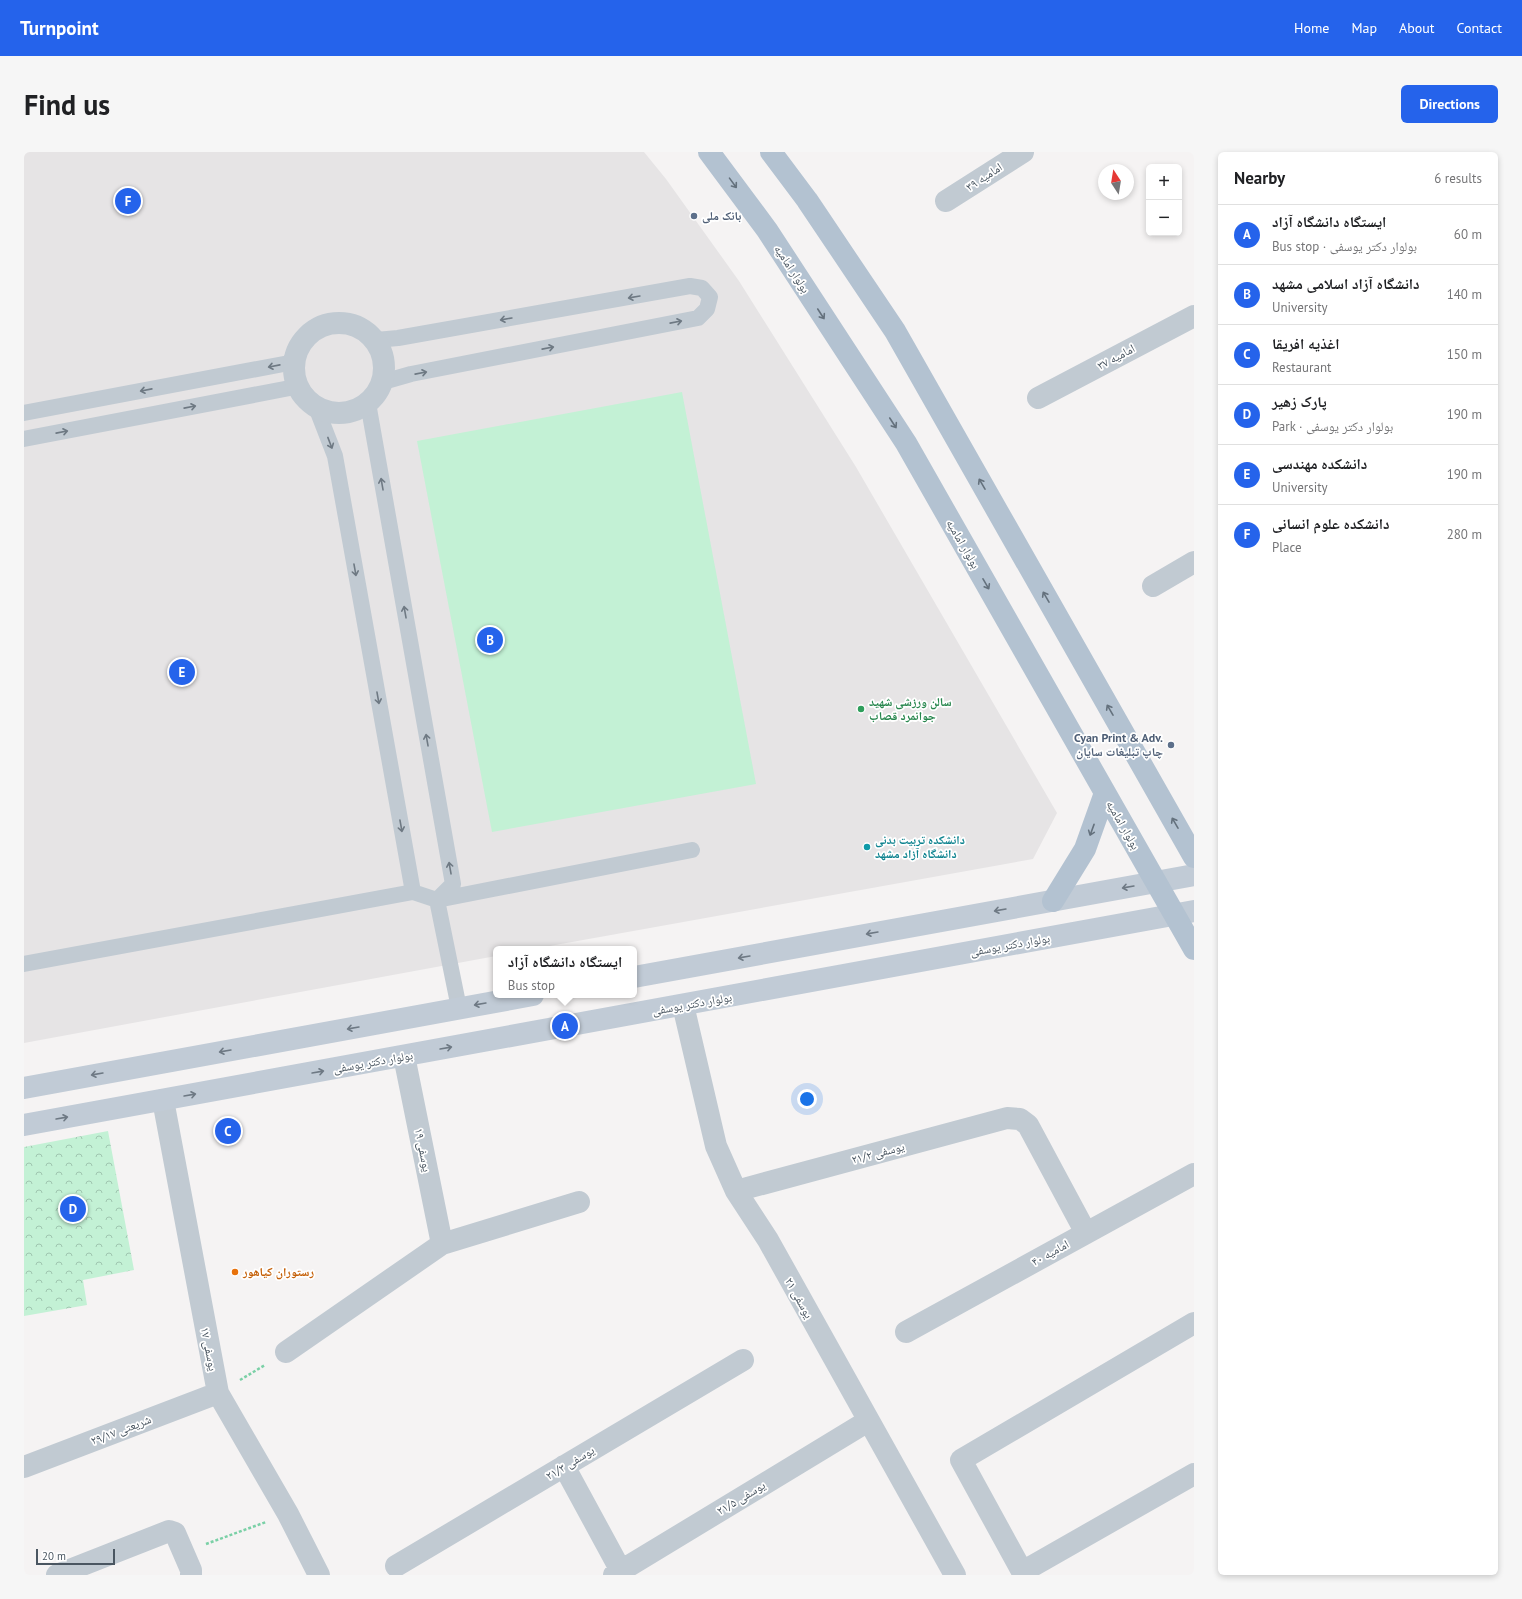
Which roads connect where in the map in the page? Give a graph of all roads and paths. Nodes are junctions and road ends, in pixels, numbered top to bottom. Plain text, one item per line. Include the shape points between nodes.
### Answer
1 (709, 152) edge
2 (770, 152) edge
3 (1022, 152) edge
4 (946, 201) dead end
5 (1194, 316) edge
6 (376, 340) junction
7 (301, 343) junction
8 (383, 382) junction
9 (299, 390) junction
10 (1038, 398) dead end
11 (368, 403) junction
12 (316, 407) junction
13 (24, 414) edge
14 (24, 439) edge
15 (1194, 562) edge
16 (1153, 586) dead end
17 (1105, 793) junction
18 (692, 850) dead end
19 (1194, 857) edge
20 (1194, 875) edge
21 (1155, 882) junction
22 (413, 892) junction
23 (437, 900) junction
24 (1053, 900) junction
25 (1184, 913) edge
26 (1194, 949) edge
27 (24, 964) edge
28 (637, 976) edge
29 (515, 998) edge
30 (683, 1005) junction
31 (459, 1008) junction
32 (404, 1056) junction
33 (24, 1088) edge
34 (163, 1100) junction
35 (24, 1125) edge
36 (1194, 1174) edge
37 (736, 1191) junction
38 (580, 1202) dead end
39 (1086, 1233) junction
40 (442, 1244) junction
41 (1194, 1323) edge
42 (906, 1332) dead end
43 (286, 1352) joint
44 (743, 1360) dead end
45 (218, 1393) junction
46 (868, 1421) junction
47 (564, 1466) junction
48 (24, 1467) edge
49 (1194, 1474) edge
50 (288, 1514) junction
51 (183, 1552) junction
52 (396, 1566) dead end
53 (617, 1573) edge
54 (1023, 1574) edge
55 (56, 1575) edge
56 (191, 1575) edge
57 (319, 1575) edge
58 (955, 1575) edge

1 -> 17 main road, بولوار امامیه via 767,230 906,443
19 -> 2 main road via 895,331 808,200
3 - 4 street, امامیه ۳۹
5 - 10 street, امامیه ۳۷
6 - 7 street via 366,330 338,322 324,325 311,332
6 - 8 street via 383,353
8 -> 6 lane via 698,318 707,309 710,298 702,288 690,286
7 - 9 street via 294,366
7 -> 13 lane via 289,363
8 - 11 street
9 - 12 street
14 -> 9 lane via 295,387
11 - 12 street via 356,410 343,413 329,412
23 -> 11 lane via 453,884
12 -> 22 lane via 335,456
15 - 16 street
17 - 21 main road, بولوار امامیه
17 -> 24 main road via 1085,849
18 - 23 lane
20 - 21 street
21 -> 24 street
21 - 25 main road, بولوار امامیه
22 - 23 lane
22 - 27 lane
23 - 31 lane
24 -> 28 street
25 - 26 main road, بولوار امامیه
25 - 30 street, بولوار دکتر یوسفی
29 -> 31 street
32 -> 30 street, بولوار دکتر یوسفی
30 - 37 street, یوسفی ۲۱ via 716,1146
31 -> 33 street
34 -> 32 street, بولوار دکتر یوسفی
32 - 40 street, یوسفی ۱۹
35 -> 34 street, بولوار دکتر یوسفی
34 - 45 street, یوسفی ۱۷
36 - 39 street, امامیه ۴۰
37 - 39 street, یوسفی ۲۱/۲ via 1007,1118 1020,1119 1028,1125
37 - 46 street, یوسفی ۲۱ via 768,1240
38 - 40 street
39 - 42 street, امامیه ۴۰
40 - 43 street
41 - 54 street via 961,1460
43 - 45 path
44 - 47 street, یوسفی ۲۱/۳
45 - 48 street, شریعتی ۲۹/۱۷
45 - 50 street, یوسفی ۱۷
46 - 53 street, یوسفی ۲۱/۵
46 - 58 street, یوسفی ۲۱
47 - 52 street, یوسفی ۲۱/۳
47 - 53 street
49 - 54 street
50 - 51 path
50 - 57 street, یوسفی ۱۷
51 - 55 street via 175,1532 169,1531
51 - 56 street

